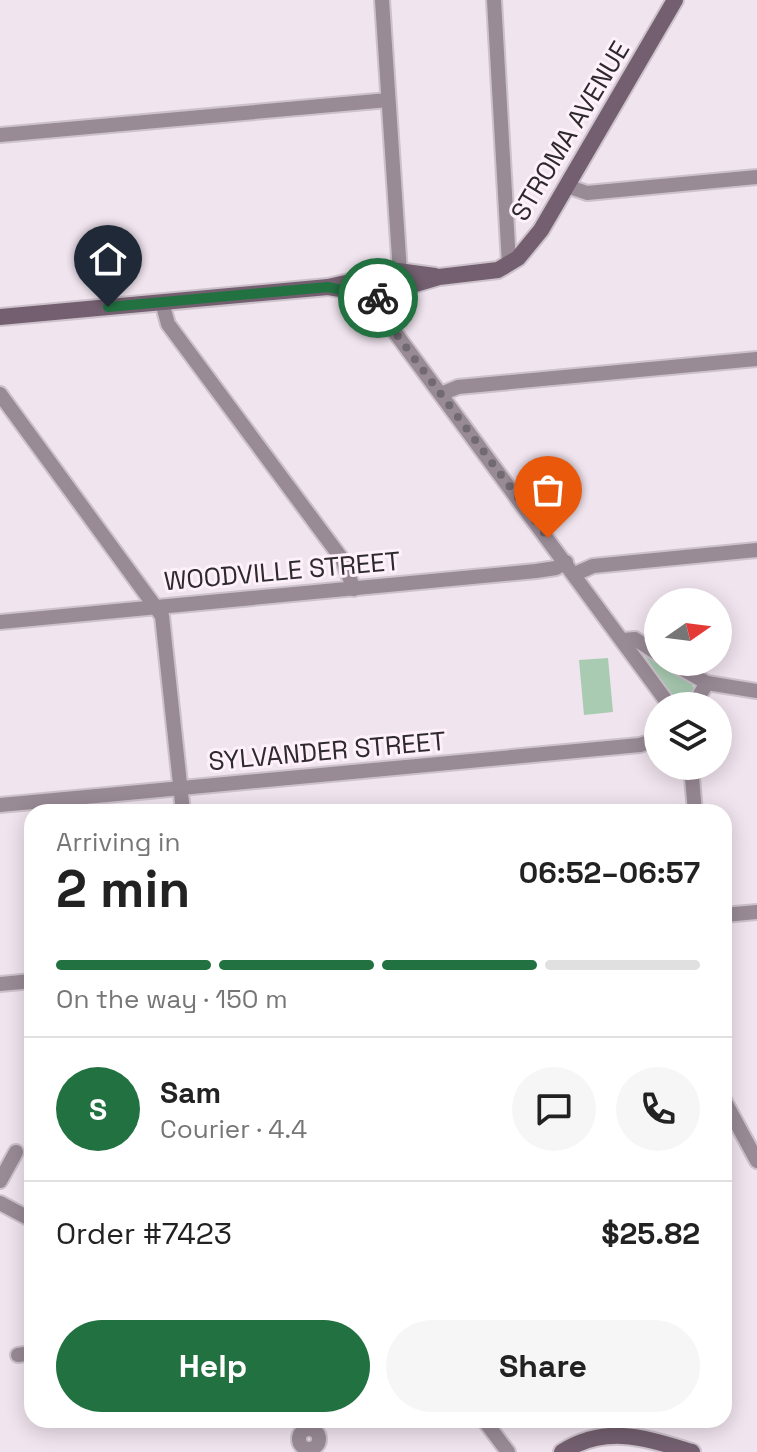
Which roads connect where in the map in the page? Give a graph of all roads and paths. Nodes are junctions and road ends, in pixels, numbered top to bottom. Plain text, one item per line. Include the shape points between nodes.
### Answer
1 (382, 0) edge
2 (494, 0) edge
3 (675, 0) edge
4 (388, 100) junction
5 (0, 135) edge
6 (757, 177) edge
7 (567, 186) junction
8 (507, 211) junction
9 (528, 248) junction
10 (509, 264) junction
11 (375, 277) junction
12 (399, 280) junction
13 (328, 287) junction
14 (378, 295) junction
15 (162, 302) junction
16 (0, 317) edge
17 (757, 359) edge
18 (0, 394) edge
19 (441, 394) junction
20 (757, 550) edge
21 (570, 568) junction
22 (354, 589) junction
23 (157, 607) junction
24 (0, 622) edge
25 (623, 640) junction
26 (644, 645) edge
27 (695, 676) edge
28 (707, 683) junction
29 (757, 691) edge
30 (660, 692) edge
31 (702, 692) edge
32 (644, 744) edge
33 (692, 780) edge
34 (181, 788) junction
35 (182, 804) edge
36 (694, 804) edge
37 (0, 805) edge
38 (757, 912) edge
39 (732, 914) edge
40 (24, 982) edge
41 (0, 984) edge
42 (732, 1115) edge
43 (16, 1152) dead end
44 (757, 1161) edge
45 (0, 1181) edge
46 (0, 1203) edge
47 (24, 1216) edge
48 (490, 1428) edge
49 (508, 1452) edge
50 (562, 1452) edge
51 (692, 1452) edge

1 - 4 street
2 - 8 street
3 - 7 street, STROMA AVENUE
4 - 5 street
4 - 12 street
6 - 7 street via 587,193
7 - 9 street, STROMA AVENUE
8 - 9 street
8 - 10 street
9 - 10 street, STROMA AVENUE
10 - 12 street via 489,271
11 - 12 street
11 - 13 street
11 - 14 street
12 - 14 street
13 - 14 street
13 - 15 street
14 - 19 street via 388,323
15 - 16 street
15 - 22 street via 168,324 342,559
17 - 19 street via 458,387
18 - 23 street
19 - 21 street
20 - 21 street, WOODVILLE STREET
21 - 22 street, WOODVILLE STREET
21 - 25 street
22 - 23 street, WOODVILLE STREET
23 - 24 street, WOODVILLE STREET
23 - 34 street via 166,629
25 - 26 street
25 - 30 street
27 - 28 street
28 - 29 street
28 - 31 street
32 - 34 street, SYLVANDER STREET
33 - 36 street
34 - 35 street
34 - 37 street, SYLVANDER STREET
38 - 39 street
40 - 41 street
42 - 44 street
43 - 45 street
46 - 47 street
48 - 49 street
50 - 51 street via 583,1440 614,1434

